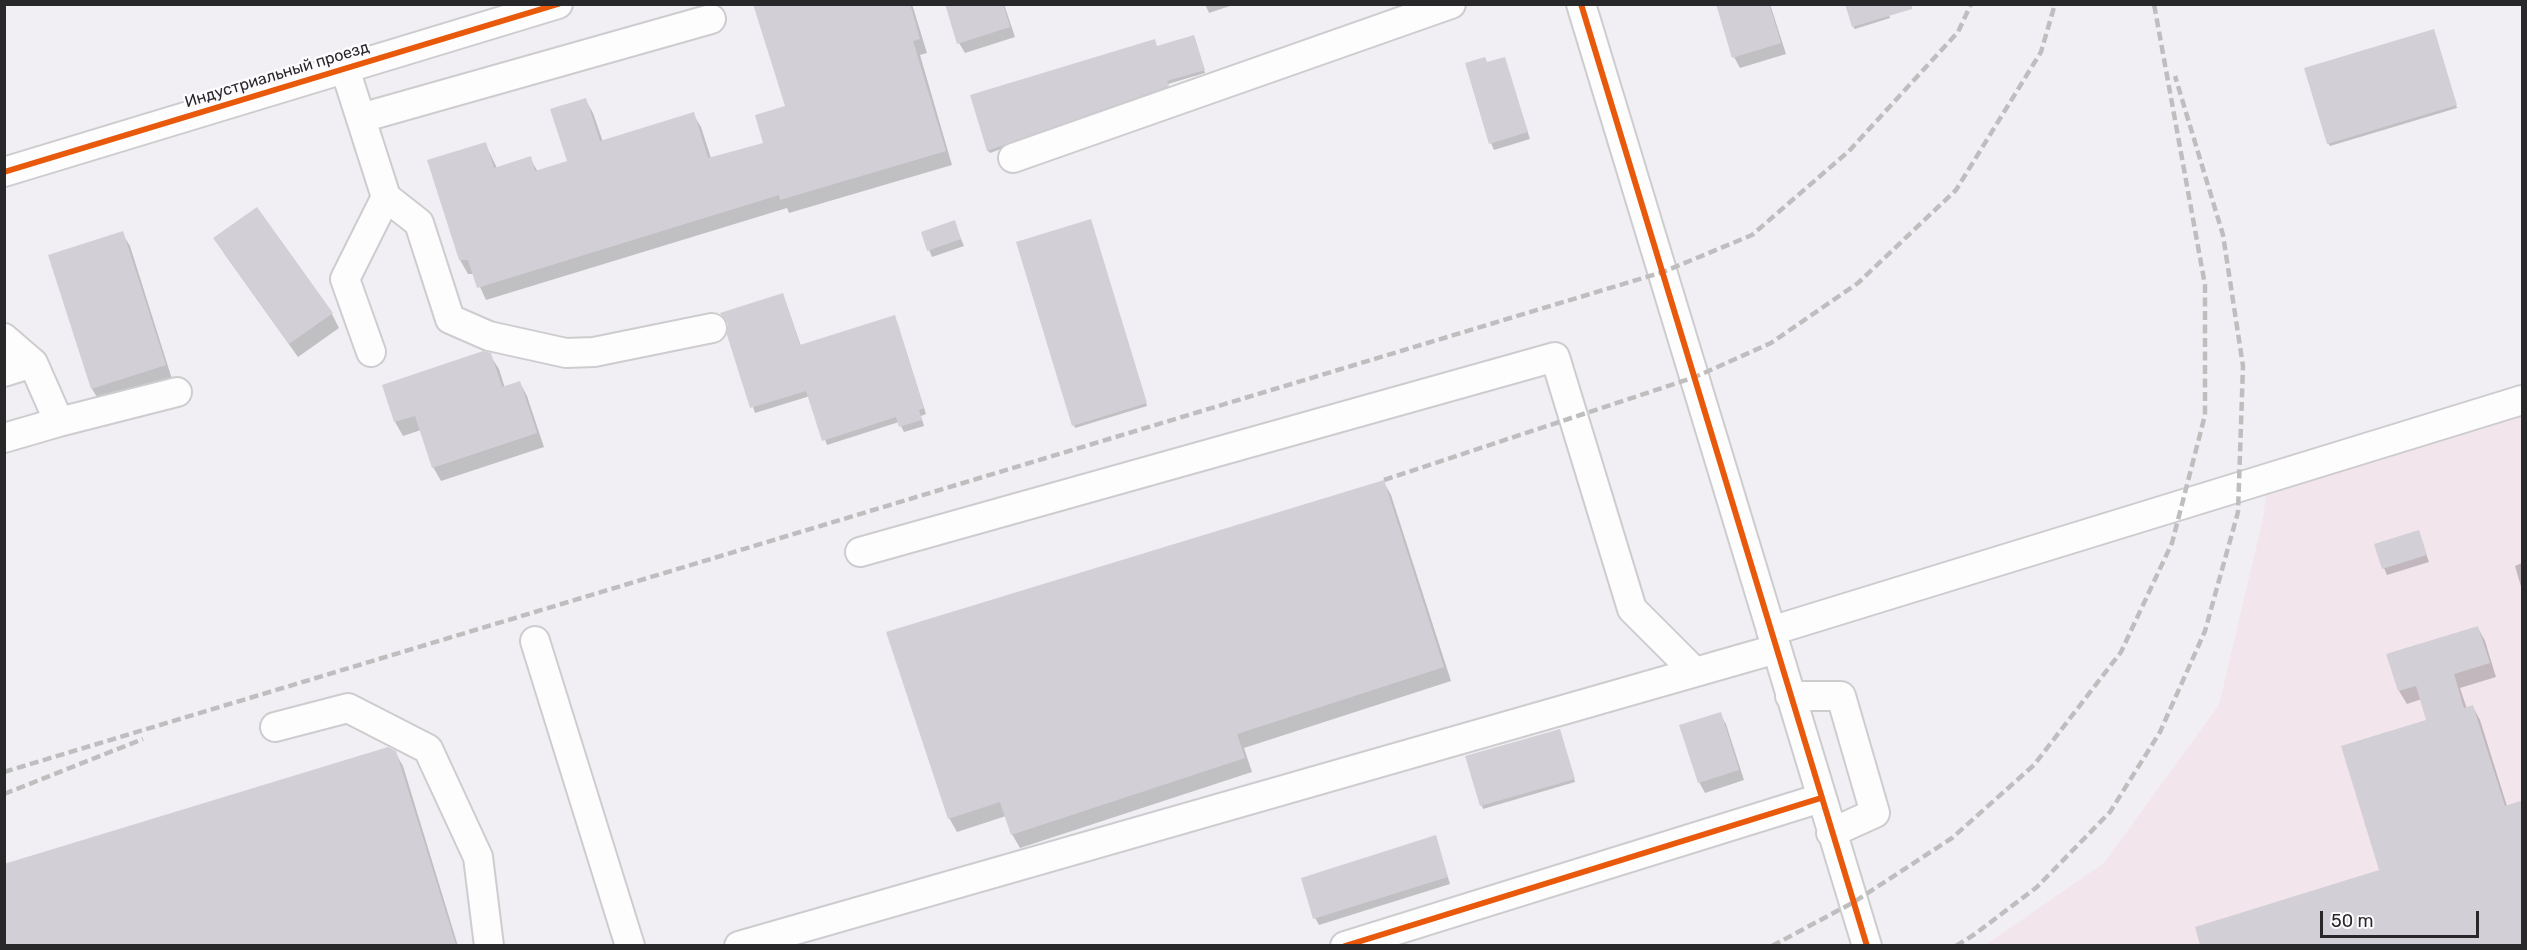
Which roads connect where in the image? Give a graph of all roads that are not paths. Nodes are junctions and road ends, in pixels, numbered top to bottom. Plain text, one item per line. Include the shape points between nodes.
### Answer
1 (558, 4) edge
2 (1451, 4) edge
3 (1581, 4) edge
4 (711, 20) dead end
5 (345, 69) junction
6 (361, 118) junction
7 (1013, 158) dead end
8 (4, 172) edge
9 (386, 197) junction
10 (712, 328) dead end
11 (4, 338) edge
12 (371, 352) dead end
13 (33, 363) junction
14 (4, 372) edge
15 (177, 392) dead end
16 (2523, 400) edge
17 (59, 422) junction
18 (4, 438) edge
19 (860, 552) dead end
20 (1773, 640) junction
21 (535, 641) dead end
22 (1695, 672) junction
23 (1790, 696) junction
24 (275, 728) dead end
25 (1821, 798) junction
26 (1832, 833) junction
27 (489, 945) edge
28 (630, 945) edge
29 (739, 945) edge
30 (1345, 945) edge
31 (1867, 945) edge

1 - 5 street, Индустриальный проезд
2 - 7 street
3 - 20 street
4 - 6 street
5 - 6 street
5 - 8 street, Индустриальный проезд
6 - 9 street
9 - 10 street via 419,223 450,319 489,336 566,353 594,352
9 - 12 street via 345,279
11 - 13 street
13 - 14 street
13 - 17 street
15 - 17 street
16 - 20 street
17 - 18 street
19 - 22 street via 1555,357 1632,609
20 - 22 street
20 - 23 street
21 - 28 street
22 - 29 street
23 - 25 street
23 - 26 street via 1841,696 1875,813
24 - 27 street via 348,708 428,749 478,857
25 - 26 street
25 - 30 street
26 - 31 street

